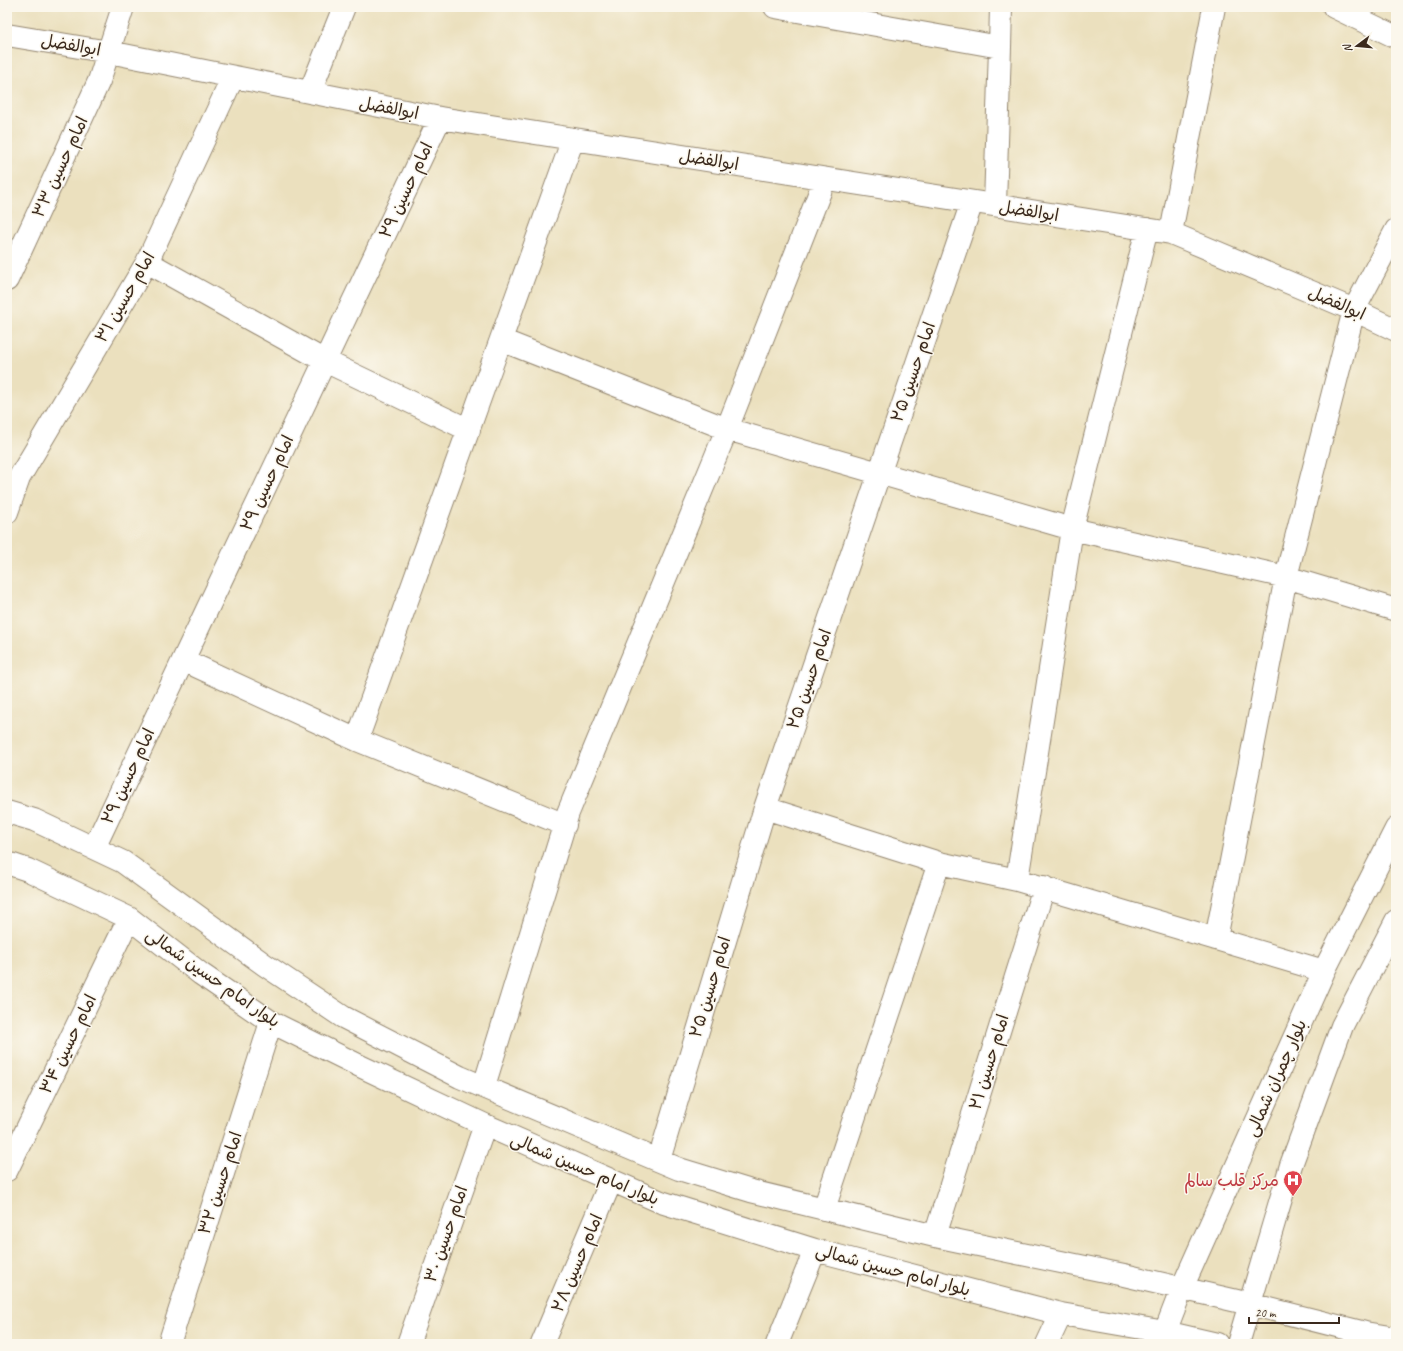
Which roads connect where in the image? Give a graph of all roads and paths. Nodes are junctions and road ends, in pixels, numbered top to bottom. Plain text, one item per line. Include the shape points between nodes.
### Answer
1 (123, 7) edge
2 (344, 7) edge
3 (775, 7) edge
4 (1001, 7) edge
5 (1214, 7) edge
6 (1334, 7) edge
7 (7, 35) edge
8 (1396, 37) edge
9 (1000, 47) junction
10 (109, 52) junction
11 (232, 77) junction
12 (310, 92) junction
13 (440, 118) junction
14 (574, 139) junction
15 (825, 179) junction
16 (972, 202) junction
17 (995, 205) junction
18 (1147, 229) junction
19 (1396, 230) edge
20 (1171, 233) junction
21 (147, 262) junction
22 (7, 280) edge
23 (1354, 310) junction
24 (1396, 330) edge
25 (501, 340) junction
26 (325, 361) junction
27 (727, 429) junction
28 (468, 430) junction
29 (879, 472) junction
30 (7, 512) edge
31 (1072, 529) junction
32 (1286, 577) junction
33 (1396, 610) edge
34 (183, 660) junction
35 (357, 740) junction
36 (765, 808) junction
37 (7, 812) edge
38 (565, 825) junction
39 (1396, 829) edge
40 (94, 848) junction
41 (7, 862) edge
42 (939, 863) junction
43 (1017, 880) junction
44 (1044, 888) junction
45 (129, 918) junction
46 (1396, 921) edge
47 (1216, 939) junction
48 (1324, 971) junction
49 (271, 1022) junction
50 (484, 1086) junction
51 (485, 1125) junction
52 (658, 1160) junction
53 (7, 1170) edge
54 (611, 1181) junction
55 (824, 1209) junction
56 (935, 1236) junction
57 (815, 1250) junction
58 (1182, 1288) junction
59 (1250, 1304) junction
60 (1061, 1314) junction
61 (1165, 1332) junction
62 (1396, 1338) edge
63 (1206, 1343) edge
64 (169, 1344) edge
65 (408, 1344) edge
66 (542, 1344) edge
67 (777, 1344) edge
68 (1047, 1344) edge
69 (1238, 1344) edge

1 - 10 street, امام حسین ۳۳
2 - 12 street
3 - 9 street
4 - 9 street
5 - 20 street
6 - 8 street
7 - 10 street, ابوالفضل
9 - 17 street
10 - 11 street, ابوالفضل
10 - 22 street, امام حسین ۳۳ via 99,81
11 - 12 street, ابوالفضل
11 - 21 street, امام حسین ۳۱
12 - 13 street, ابوالفضل
13 - 14 street, ابوالفضل
13 - 26 street, امام حسین ۲۹
14 - 15 street, ابوالفضل
14 - 25 street
15 - 16 street, ابوالفضل
15 - 27 street
16 - 17 street, ابوالفضل
16 - 29 street, امام حسین ۲۵
17 - 18 street, ابوالفضل
18 - 20 street, ابوالفضل
18 - 31 street
19 - 23 street
20 - 23 street, ابوالفضل
21 - 26 street
21 - 30 street, امام حسین ۳۱ via 20,478
23 - 24 street, ابوالفضل
23 - 32 street
25 - 27 street
25 - 28 street
26 - 28 street
26 - 34 street, امام حسین ۲۹
27 - 29 street
27 - 38 street
28 - 35 street
29 - 31 street
29 - 36 street, امام حسین ۲۵
31 - 32 street
31 - 43 street
32 - 33 street
32 - 47 street
34 - 35 street
34 - 40 street, امام حسین ۲۹
35 - 38 street
36 - 42 street
36 - 52 street, امام حسین ۲۵
37 - 40 street via 34,820
38 - 50 street
39 - 48 street, بلوار چمران شمالی
40 - 50 street via 123,862 265,965 343,1017 460,1077
41 - 45 street, بلوار امام حسین شمالی
42 - 43 street
42 - 55 street
43 - 44 street
44 - 47 street
44 - 56 street, امام حسین ۲۱
45 - 49 street, بلوار امام حسین شمالی via 201,974
45 - 53 street, امام حسین ۳۴
46 - 59 street via 1342,1026 1291,1165
47 - 48 street
48 - 58 street, بلوار چمران شمالی
49 - 51 street, بلوار امام حسین شمالی
49 - 64 street, امام حسین ۳۲
50 - 52 street
51 - 54 street, بلوار امام حسین شمالی
51 - 65 street, امام حسین ۳۰
52 - 55 street via 751,1191
54 - 57 street, بلوار امام حسین شمالی via 661,1202
54 - 66 street, امام حسین ۲۸
55 - 56 street
56 - 58 street
57 - 60 street, بلوار امام حسین شمالی
57 - 67 street
58 - 59 street
58 - 61 street, بلوار چمران شمالی
59 - 62 street via 1365,1333
59 - 69 street
60 - 61 street, بلوار امام حسین شمالی
60 - 68 street
61 - 63 street, بلوار امام حسین شمالی

